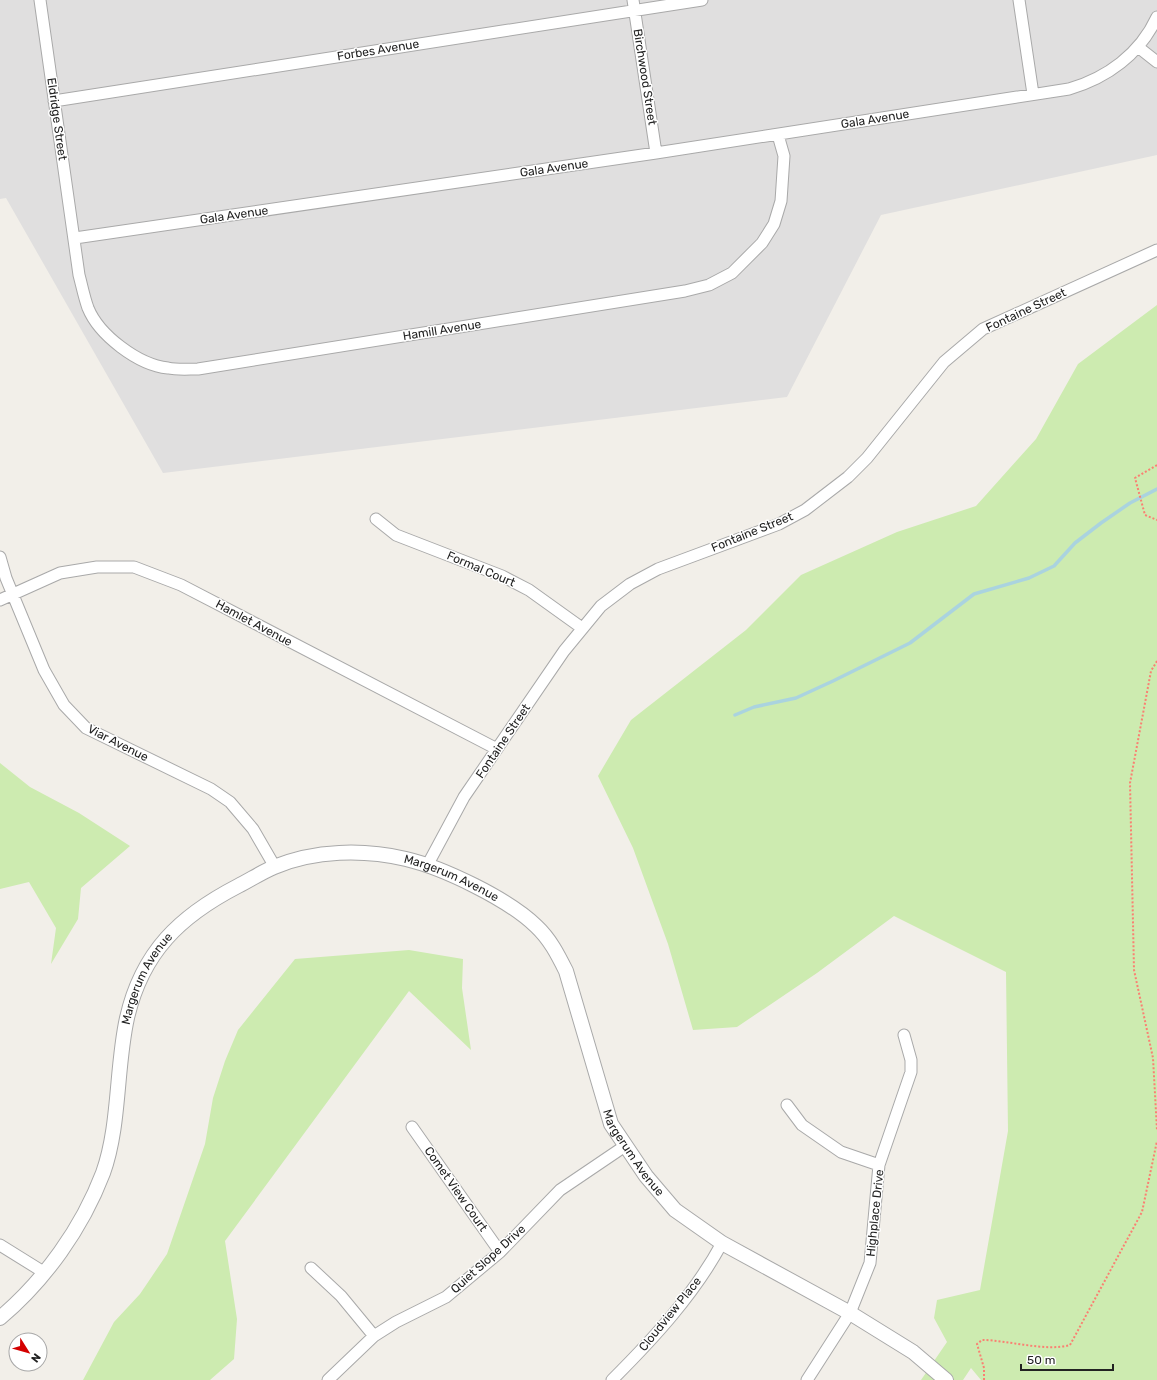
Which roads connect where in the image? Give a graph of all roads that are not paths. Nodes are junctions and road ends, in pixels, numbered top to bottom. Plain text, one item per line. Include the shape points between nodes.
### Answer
1 (40, 0) edge
2 (702, 0) edge
3 (1019, 0) edge
4 (634, 5) edge
5 (1157, 17) edge
6 (1138, 47) junction
7 (1157, 62) edge
8 (1033, 94) junction
9 (54, 101) junction
10 (778, 135) junction
11 (656, 153) junction
12 (75, 238) junction
13 (1157, 250) edge
14 (376, 518) dead end
15 (0, 557) edge
16 (13, 595) junction
17 (0, 600) edge
18 (582, 628) junction
19 (497, 749) junction
20 (428, 864) junction
21 (274, 867) junction
22 (904, 1035) dead end
23 (787, 1105) dead end
24 (412, 1127) dead end
25 (625, 1146) junction
26 (879, 1166) junction
27 (722, 1243) junction
28 (0, 1245) edge
29 (500, 1252) junction
30 (311, 1268) dead end
31 (45, 1273) junction
32 (850, 1313) junction
33 (0, 1318) edge
34 (374, 1336) junction
35 (328, 1380) edge
36 (612, 1380) edge
37 (807, 1380) edge
38 (946, 1380) edge

1 - 9 street, Eldridge Street
2 - 4 street, Forbes Avenue
3 - 8 street
4 - 9 street, Forbes Avenue
4 - 11 street, Birchwood Street
5 - 6 street, Gala Avenue
6 - 7 street
6 - 8 street, Gala Avenue via 1118,66 1095,80 1069,89
8 - 10 street, Gala Avenue
9 - 12 street, Eldridge Street
10 - 11 street, Gala Avenue
10 - 12 street, Hamill Avenue via 784,156 781,201 774,224 762,243 732,273 709,285 685,291 198,369 167,368 151,364 126,352 109,337 88,309 79,275
11 - 12 street, Gala Avenue
13 - 18 street, Fontaine Street via 983,329 944,362 867,458 848,477 805,510 779,524 658,569 624,588 601,606
14 - 18 street, Formal Court via 396,535 502,576 529,590
15 - 16 street, Viar Avenue
16 - 17 street, Hamlet Avenue
16 - 19 street, Hamlet Avenue via 60,573 97,567 134,567 181,584
16 - 21 street, Viar Avenue via 44,670 64,705 86,728 211,789 230,802 253,829
18 - 19 street, Fontaine Street
19 - 20 street, Fontaine Street via 464,797
20 - 21 street, Margerum Avenue via 386,854 349,852 311,856
20 - 25 street, Margerum Avenue via 503,901 537,926 556,950 566,971 611,1124
21 - 31 street, Margerum Avenue via 210,900 178,924 147,963 127,1019 110,1146 103,1172 85,1212
22 - 26 street, Highplace Drive via 911,1060 911,1072
23 - 26 street via 802,1125 841,1152
24 - 29 street, Comet View Court
25 - 27 street, Margerum Avenue via 675,1210
25 - 29 street, Quiet Slope Drive via 560,1190
26 - 32 street, Highplace Drive via 870,1263
27 - 32 street, Margerum Avenue
27 - 36 street, Cloudview Place via 684,1300 649,1343
28 - 31 street
29 - 34 street, Quiet Slope Drive via 446,1297
30 - 34 street via 341,1296
31 - 33 street, Margerum Avenue via 21,1300
32 - 37 street, Highplace Drive
32 - 38 street, Margerum Avenue via 913,1352
34 - 35 street, Quiet Slope Drive

